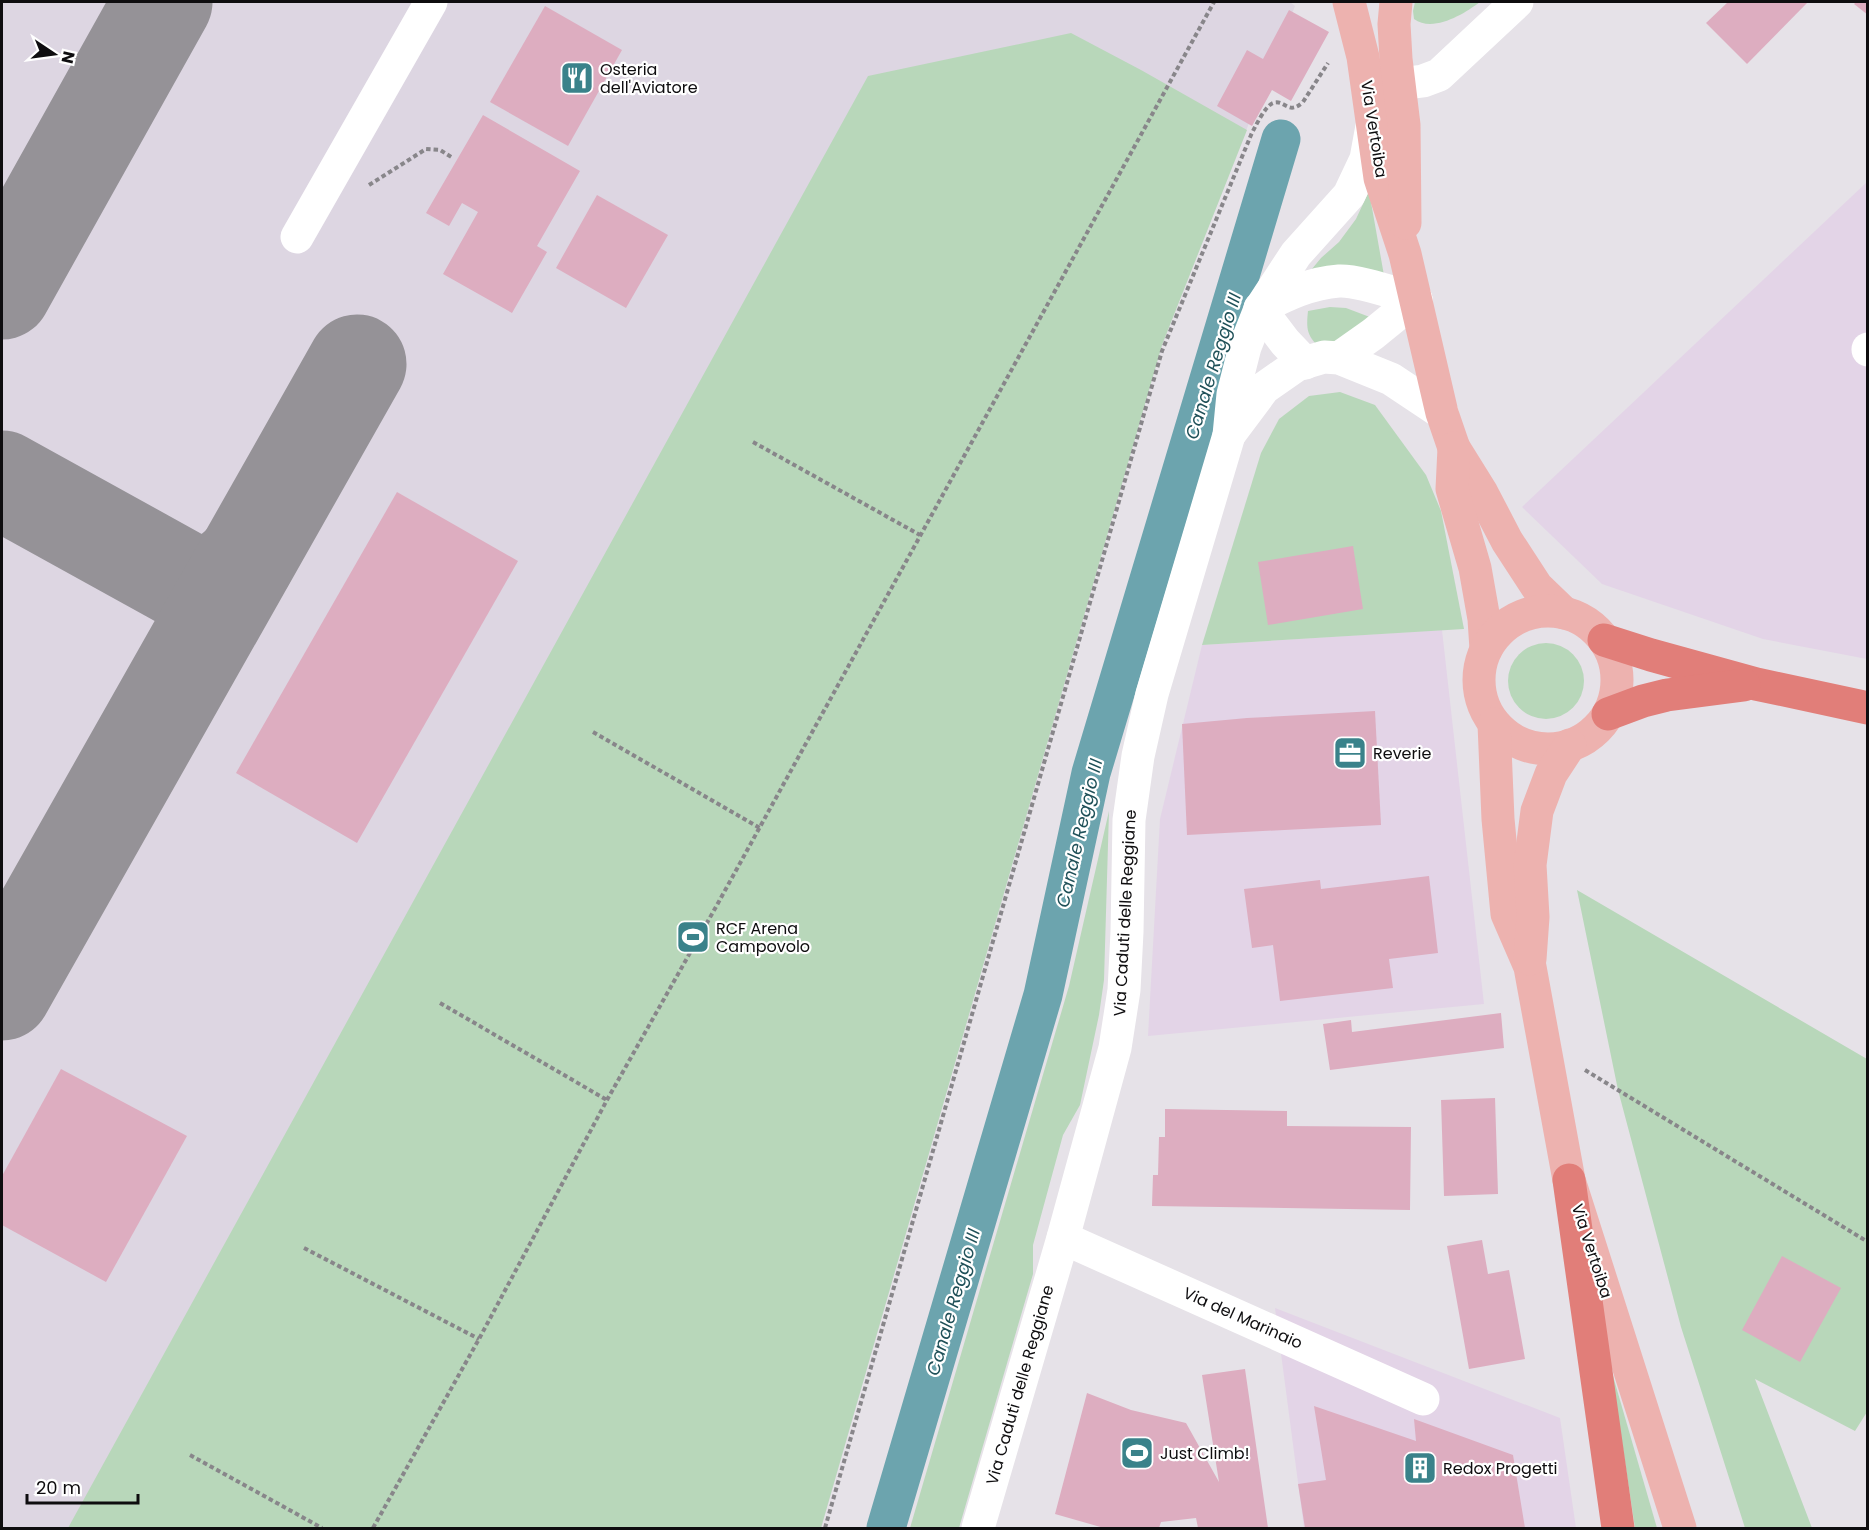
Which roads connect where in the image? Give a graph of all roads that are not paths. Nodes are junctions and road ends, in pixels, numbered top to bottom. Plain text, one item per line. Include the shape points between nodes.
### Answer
1 (431, 2) edge
2 (1349, 2) edge
3 (1396, 2) edge
4 (1517, 2) edge
5 (1399, 84) junction
6 (1372, 126) junction
7 (297, 237) dead end
8 (1406, 254) junction
9 (1416, 299) junction
10 (1260, 309) junction
11 (1339, 358) junction
12 (1305, 363) junction
13 (1442, 413) junction
14 (1229, 435) junction
15 (1454, 448) junction
16 (1564, 613) junction
17 (1604, 640) junction
18 (1486, 650) junction
19 (1756, 684) junction
20 (1868, 708) edge
21 (1608, 714) junction
22 (1494, 724) junction
23 (1570, 745) junction
24 (1530, 967) junction
25 (1569, 1180) junction
26 (1063, 1238) junction
27 (1423, 1399) dead end
28 (978, 1528) edge
29 (1618, 1528) edge
30 (1680, 1528) edge

1 - 7 street
2 - 6 main road, Via Vertoiba via 1363,57
3 - 5 main road, Via Vertoiba
4 - 5 street via 1439,75
5 - 8 main road, Via Vertoiba via 1404,125
6 - 8 main road, Via Vertoiba via 1380,178
6 - 10 street, Via Caduti delle Reggiane via 1366,159 1349,195 1296,254
8 - 9 main road, Via Vertoiba
9 - 10 street via 1341,281 1293,291
9 - 11 street, Via Caduti delle Reggiane
9 - 13 main road, Via Vertoiba
10 - 12 street
10 - 14 street, Via Caduti delle Reggiane via 1233,394
11 - 12 street, Via Caduti delle Reggiane via 1324,357
11 - 13 street, Via Caduti delle Reggiane via 1391,379
12 - 14 street, Via Caduti delle Reggiane via 1264,388
13 - 15 main road, Via Vertoiba
14 - 26 street, Via Caduti delle Reggiane via 1152,694 1138,756 1129,820 1125,978 1116,1048
15 - 16 main road, Via Vertoiba via 1537,587
15 - 18 main road, Via Vertoiba via 1452,489 1475,568
16 - 17 main road, Via Vertoiba via 1593,628
16 - 18 main road, Via Vertoiba via 1541,611 1519,617 1500,631
17 - 19 highway
17 - 21 main road, Via Vertoiba via 1616,676
18 - 22 main road, Via Vertoiba via 1479,687
19 - 20 highway
19 - 21 highway via 1667,695
21 - 23 main road, Via Vertoiba via 1586,738
22 - 23 main road, Via Vertoiba via 1529,747 1549,750
22 - 24 main road, Via Vertoiba via 1507,914
23 - 24 main road, Via Vertoiba via 1551,774 1537,811 1530,865
24 - 25 main road, Via Vertoiba
25 - 29 highway
25 - 30 main road, Via Vertoiba
26 - 27 street, Via del Marinaio
26 - 28 street, Via Caduti delle Reggiane

